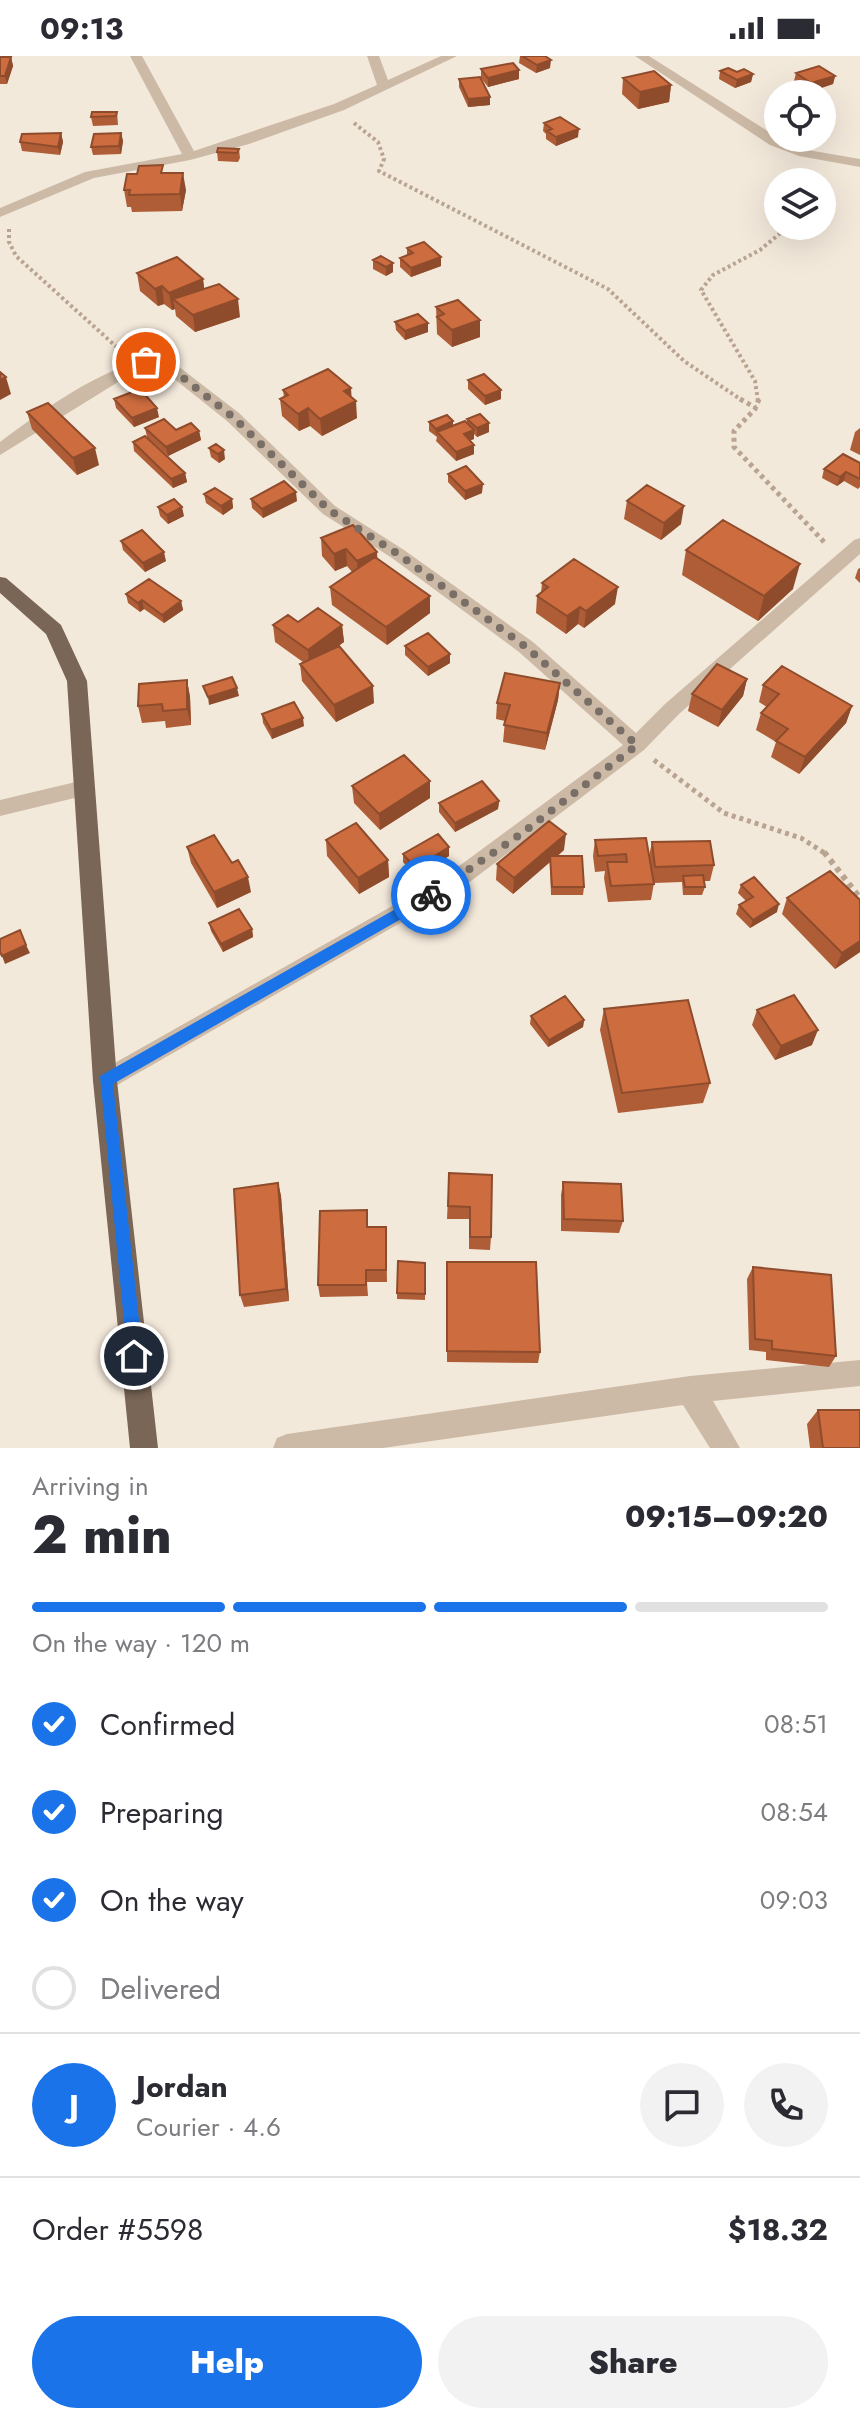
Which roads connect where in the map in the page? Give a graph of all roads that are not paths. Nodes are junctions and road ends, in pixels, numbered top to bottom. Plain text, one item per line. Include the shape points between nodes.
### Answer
1 (136, 56) edge
2 (373, 56) edge
3 (451, 56) edge
4 (641, 56) edge
5 (384, 86) junction
6 (190, 156) junction
7 (860, 163) edge
8 (7, 210) edge
9 (0, 450) edge
10 (860, 544) edge
11 (0, 583) edge
12 (637, 745) junction
13 (84, 788) junction
14 (0, 808) edge
15 (105, 1081) junction
16 (860, 1373) edge
17 (690, 1390) junction
18 (144, 1448) edge
19 (287, 1448) edge
20 (726, 1448) edge

1 - 6 street
2 - 5 street
3 - 5 street
4 - 7 street via 775,142
5 - 6 street via 335,108
6 - 8 street via 90,175
9 - 12 street via 131,367 146,362 168,366 233,417 329,510 526,647
10 - 12 street
11 - 13 main road via 54,630 77,681
12 - 15 street via 455,881
13 - 14 street
13 - 15 main road
15 - 18 main road
16 - 17 street
17 - 19 street
17 - 20 street

